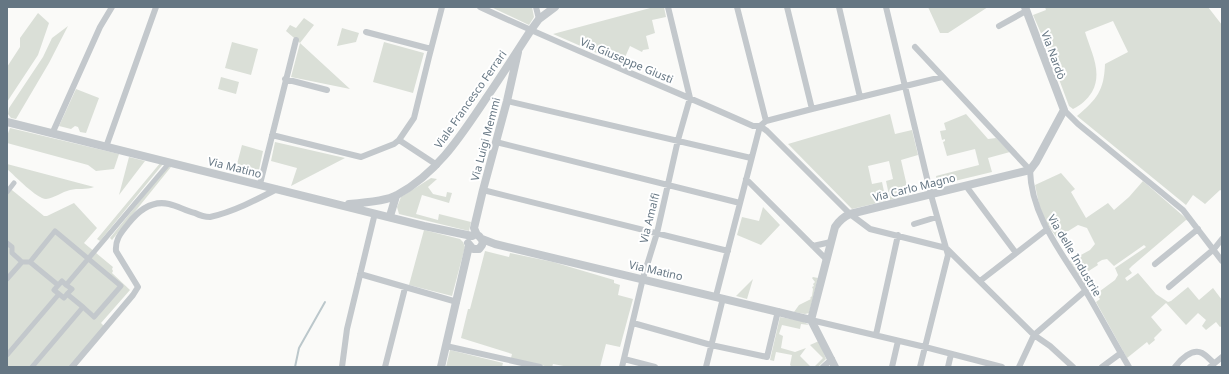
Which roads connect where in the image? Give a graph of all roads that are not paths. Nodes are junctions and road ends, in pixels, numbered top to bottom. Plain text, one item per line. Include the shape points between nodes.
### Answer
1 (112, 7) edge
2 (156, 7) edge
3 (442, 7) edge
4 (480, 7) edge
5 (536, 7) edge
6 (555, 7) edge
7 (668, 7) edge
8 (737, 7) edge
9 (787, 7) edge
10 (839, 7) edge
11 (886, 7) edge
12 (1026, 9) edge
13 (539, 19) junction
14 (999, 26) dead end
15 (531, 30) junction
16 (366, 32) dead end
17 (296, 40) dead end
18 (915, 47) dead end
19 (519, 48) junction
20 (431, 49) junction
21 (942, 77) junction
22 (285, 79) junction
23 (905, 86) junction
24 (327, 90) dead end
25 (860, 97) junction
26 (690, 98) junction
27 (507, 101) junction
28 (812, 109) junction
29 (1064, 110) junction
30 (766, 121) junction
31 (7, 122) edge
32 (760, 126) junction
33 (52, 134) junction
34 (272, 135) junction
35 (399, 140) junction
36 (678, 140) junction
37 (496, 142) junction
38 (106, 147) junction
39 (751, 158) junction
40 (170, 162) junction
41 (437, 165) junction
42 (1030, 170) junction
43 (746, 179) junction
44 (14, 183) dead end
45 (260, 184) junction
46 (668, 185) junction
47 (966, 186) junction
48 (279, 189) junction
49 (483, 190) junction
50 (7, 192) edge
51 (931, 194) junction
52 (396, 196) junction
53 (740, 203) junction
54 (342, 204) junction
55 (375, 213) junction
56 (850, 214) junction
57 (390, 216) junction
58 (937, 217) junction
59 (914, 224) dead end
60 (1198, 229) junction
61 (1046, 230) junction
62 (657, 233) junction
63 (898, 235) junction
64 (1222, 239) edge
65 (475, 242) junction
66 (831, 242) junction
67 (7, 243) edge
68 (813, 246) junction
69 (946, 248) junction
70 (1214, 249) junction
71 (728, 251) junction
72 (1016, 253) junction
73 (88, 259) junction
74 (827, 260) junction
75 (1222, 261) edge
76 (22, 262) junction
77 (30, 262) junction
78 (1155, 264) dead end
79 (360, 274) junction
80 (643, 278) junction
81 (7, 279) edge
82 (980, 281) junction
83 (66, 285) junction
84 (58, 286) junction
85 (1168, 287) dead end
86 (405, 288) junction
87 (1086, 292) junction
88 (59, 294) junction
89 (67, 294) junction
90 (720, 297) junction
91 (457, 302) junction
92 (83, 307) junction
93 (778, 311) junction
94 (811, 320) junction
95 (633, 323) junction
96 (876, 335) junction
97 (1034, 335) junction
98 (898, 341) junction
99 (711, 345) junction
100 (446, 346) junction
101 (925, 347) junction
102 (1121, 353) junction
103 (952, 354) junction
104 (7, 355) edge
105 (1222, 357) edge
106 (624, 358) junction
107 (832, 359) junction
108 (978, 364) edge
109 (1212, 365) edge
110 (1178, 366) edge
111 (32, 367) edge
112 (72, 367) edge
113 (342, 367) edge
114 (385, 367) edge
115 (440, 367) edge
116 (540, 367) edge
117 (622, 367) edge
118 (655, 367) edge
119 (706, 367) edge
120 (823, 367) edge
121 (835, 367) edge
122 (892, 367) edge
123 (920, 367) edge
124 (948, 367) edge
125 (1002, 367) edge
126 (1019, 367) edge
127 (1073, 367) edge
128 (1102, 367) edge
129 (1129, 367) edge

1 - 33 street via 100,27
2 - 38 street
3 - 20 street
4 - 15 street, Via Giuseppe Giusti
5 - 13 street
6 - 13 street, Viale Francesco Ferrari
7 - 26 street
8 - 30 street
9 - 28 street
10 - 25 street
11 - 23 street
12 - 14 street
12 - 29 street, Via Nardò
13 - 15 street, Viale Francesco Ferrari
15 - 19 street, Viale Francesco Ferrari
15 - 26 street, Via Giuseppe Giusti
16 - 20 street
17 - 22 street
18 - 21 street
19 - 27 street, Via Luigi Memmi
19 - 41 street, Viale Francesco Ferrari via 466,129
20 - 35 street via 414,118
21 - 23 street
21 - 42 street
22 - 24 street
22 - 34 street
23 - 25 street
23 - 51 street
25 - 28 street
26 - 32 street, Via Giuseppe Giusti via 753,126
26 - 36 street, Via Amalfi
27 - 36 street
27 - 37 street, Via Luigi Memmi
28 - 30 street
29 - 42 street
29 - 60 street via 1183,210
30 - 32 street
31 - 33 street, Via Matino
32 - 39 street
32 - 56 street
33 - 38 street, Via Matino
34 - 35 street via 361,158
34 - 45 street
35 - 41 street
36 - 39 street
36 - 46 street, Via Amalfi
37 - 46 street
37 - 49 street, Via Luigi Memmi
38 - 40 street, Via Matino
39 - 43 street
40 - 45 street, Via Matino
40 - 73 street
41 - 52 street, Viale Francesco Ferrari
42 - 47 street, Via Carlo Magno
42 - 61 street, Via delle Industrie via 1032,189
43 - 53 street
43 - 68 street
44 - 50 street
45 - 48 street, Via Matino
46 - 53 street
46 - 62 street, Via Amalfi
47 - 51 street, Via Carlo Magno
47 - 72 street
48 - 54 street, Via Matino
48 - 112 street via 240,207 208,217 161,203 153,204 140,212 117,238 115,244 116,251 138,287
49 - 62 street
49 - 65 street, Via Luigi Memmi via 474,228
51 - 56 street, Via Carlo Magno
51 - 58 street
52 - 54 street, Viale Francesco Ferrari
52 - 57 street
53 - 71 street
54 - 55 street, Via Matino
55 - 57 street, Via Matino
55 - 79 street
56 - 63 street via 870,228
56 - 66 street, Via Carlo Magno via 839,221
57 - 65 street, Via Matino via 458,234
58 - 59 street
58 - 69 street
60 - 70 street
60 - 78 street
61 - 72 street
61 - 87 street, Via delle Industrie
62 - 71 street
62 - 80 street, Via Amalfi
63 - 69 street
63 - 96 street
64 - 70 street
65 - 80 street, Via Matino via 495,244
65 - 91 street, Via Luigi Memmi via 466,262
66 - 68 street
66 - 74 street, Via Carlo Magno
67 - 76 street via 12,247 12,253
68 - 74 street
69 - 82 street
69 - 101 street via 948,255
70 - 75 street
70 - 85 street
71 - 90 street
72 - 82 street
73 - 77 street via 55,231
73 - 83 street
73 - 92 street via 121,286 94,317
74 - 94 street, Via Carlo Magno
76 - 77 street
76 - 81 street
77 - 84 street
79 - 86 street
79 - 113 street via 347,328
80 - 90 street, Via Matino
80 - 95 street, Via Amalfi
82 - 97 street
83 - 84 street via 62,281
83 - 89 street via 72,289
84 - 88 street via 54,290
86 - 91 street
86 - 114 street
87 - 97 street
87 - 102 street, Via delle Industrie
88 - 89 street via 64,298
88 - 104 street
89 - 92 street
90 - 93 street, Via Matino
90 - 99 street
91 - 100 street, Via Luigi Memmi
92 - 111 street
93 - 94 street, Via Matino
93 - 99 street via 766,357
94 - 96 street
94 - 107 street
95 - 99 street
95 - 106 street, Via Amalfi
96 - 98 street
97 - 126 street
97 - 127 street
98 - 101 street
98 - 122 street
99 - 119 street
100 - 115 street, Via Luigi Memmi
100 - 116 street
101 - 103 street
101 - 123 street
102 - 128 street
102 - 129 street, Via delle Industrie
103 - 108 street
103 - 124 street
105 - 109 street
106 - 117 street, Via Amalfi
106 - 118 street
107 - 120 street
107 - 121 street
108 - 125 street
109 - 110 street via 1199,352 1195,352

